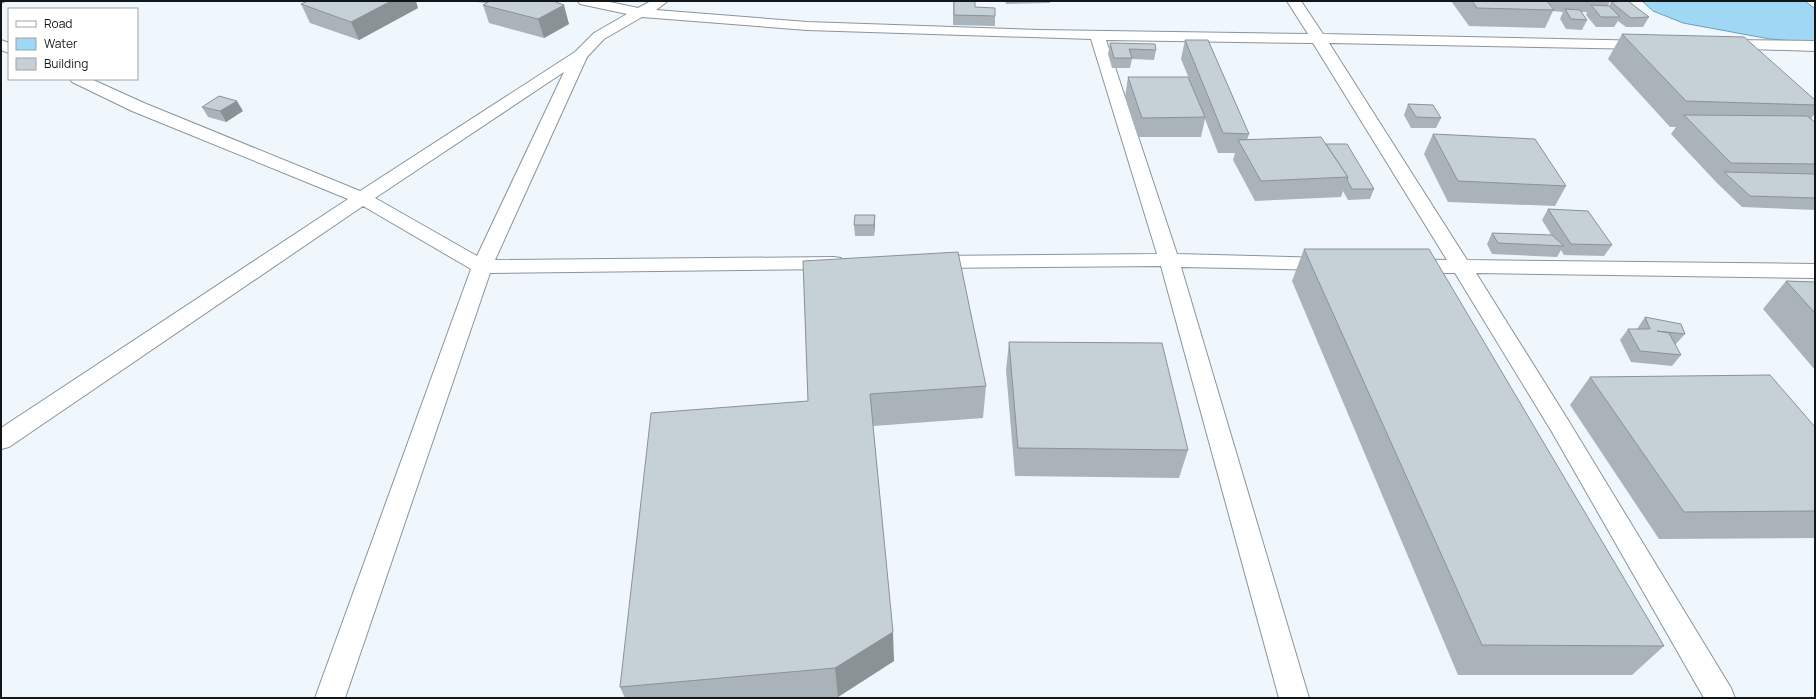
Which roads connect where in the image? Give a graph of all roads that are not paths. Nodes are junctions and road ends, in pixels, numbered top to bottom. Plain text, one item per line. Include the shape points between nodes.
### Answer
1 (585, 1) edge
2 (661, 1) edge
3 (1294, 1) edge
4 (640, 13) junction
5 (1098, 35) junction
6 (1316, 38) junction
7 (1663, 44) edge
8 (1710, 45) edge
9 (1815, 46) edge
10 (580, 55) junction
11 (80, 80) edge
12 (362, 198) junction
13 (1169, 260) junction
14 (913, 262) edge
15 (849, 263) edge
16 (1343, 264) edge
17 (1390, 265) edge
18 (482, 267) junction
19 (1461, 267) junction
20 (1815, 271) edge
21 (1, 440) edge
22 (330, 698) edge
23 (1294, 698) edge
24 (1720, 698) edge

1 - 4 street
2 - 4 street
3 - 6 street
4 - 5 street via 807,26
4 - 10 street via 599,36
5 - 6 street
5 - 13 street
6 - 7 street
6 - 19 street
8 - 9 street
10 - 12 street
10 - 18 street
11 - 12 street via 138,107
12 - 18 street
12 - 21 street
13 - 14 street
13 - 16 street
13 - 23 street
15 - 18 street
17 - 19 street
18 - 22 street
19 - 20 street
19 - 24 street via 1564,433

